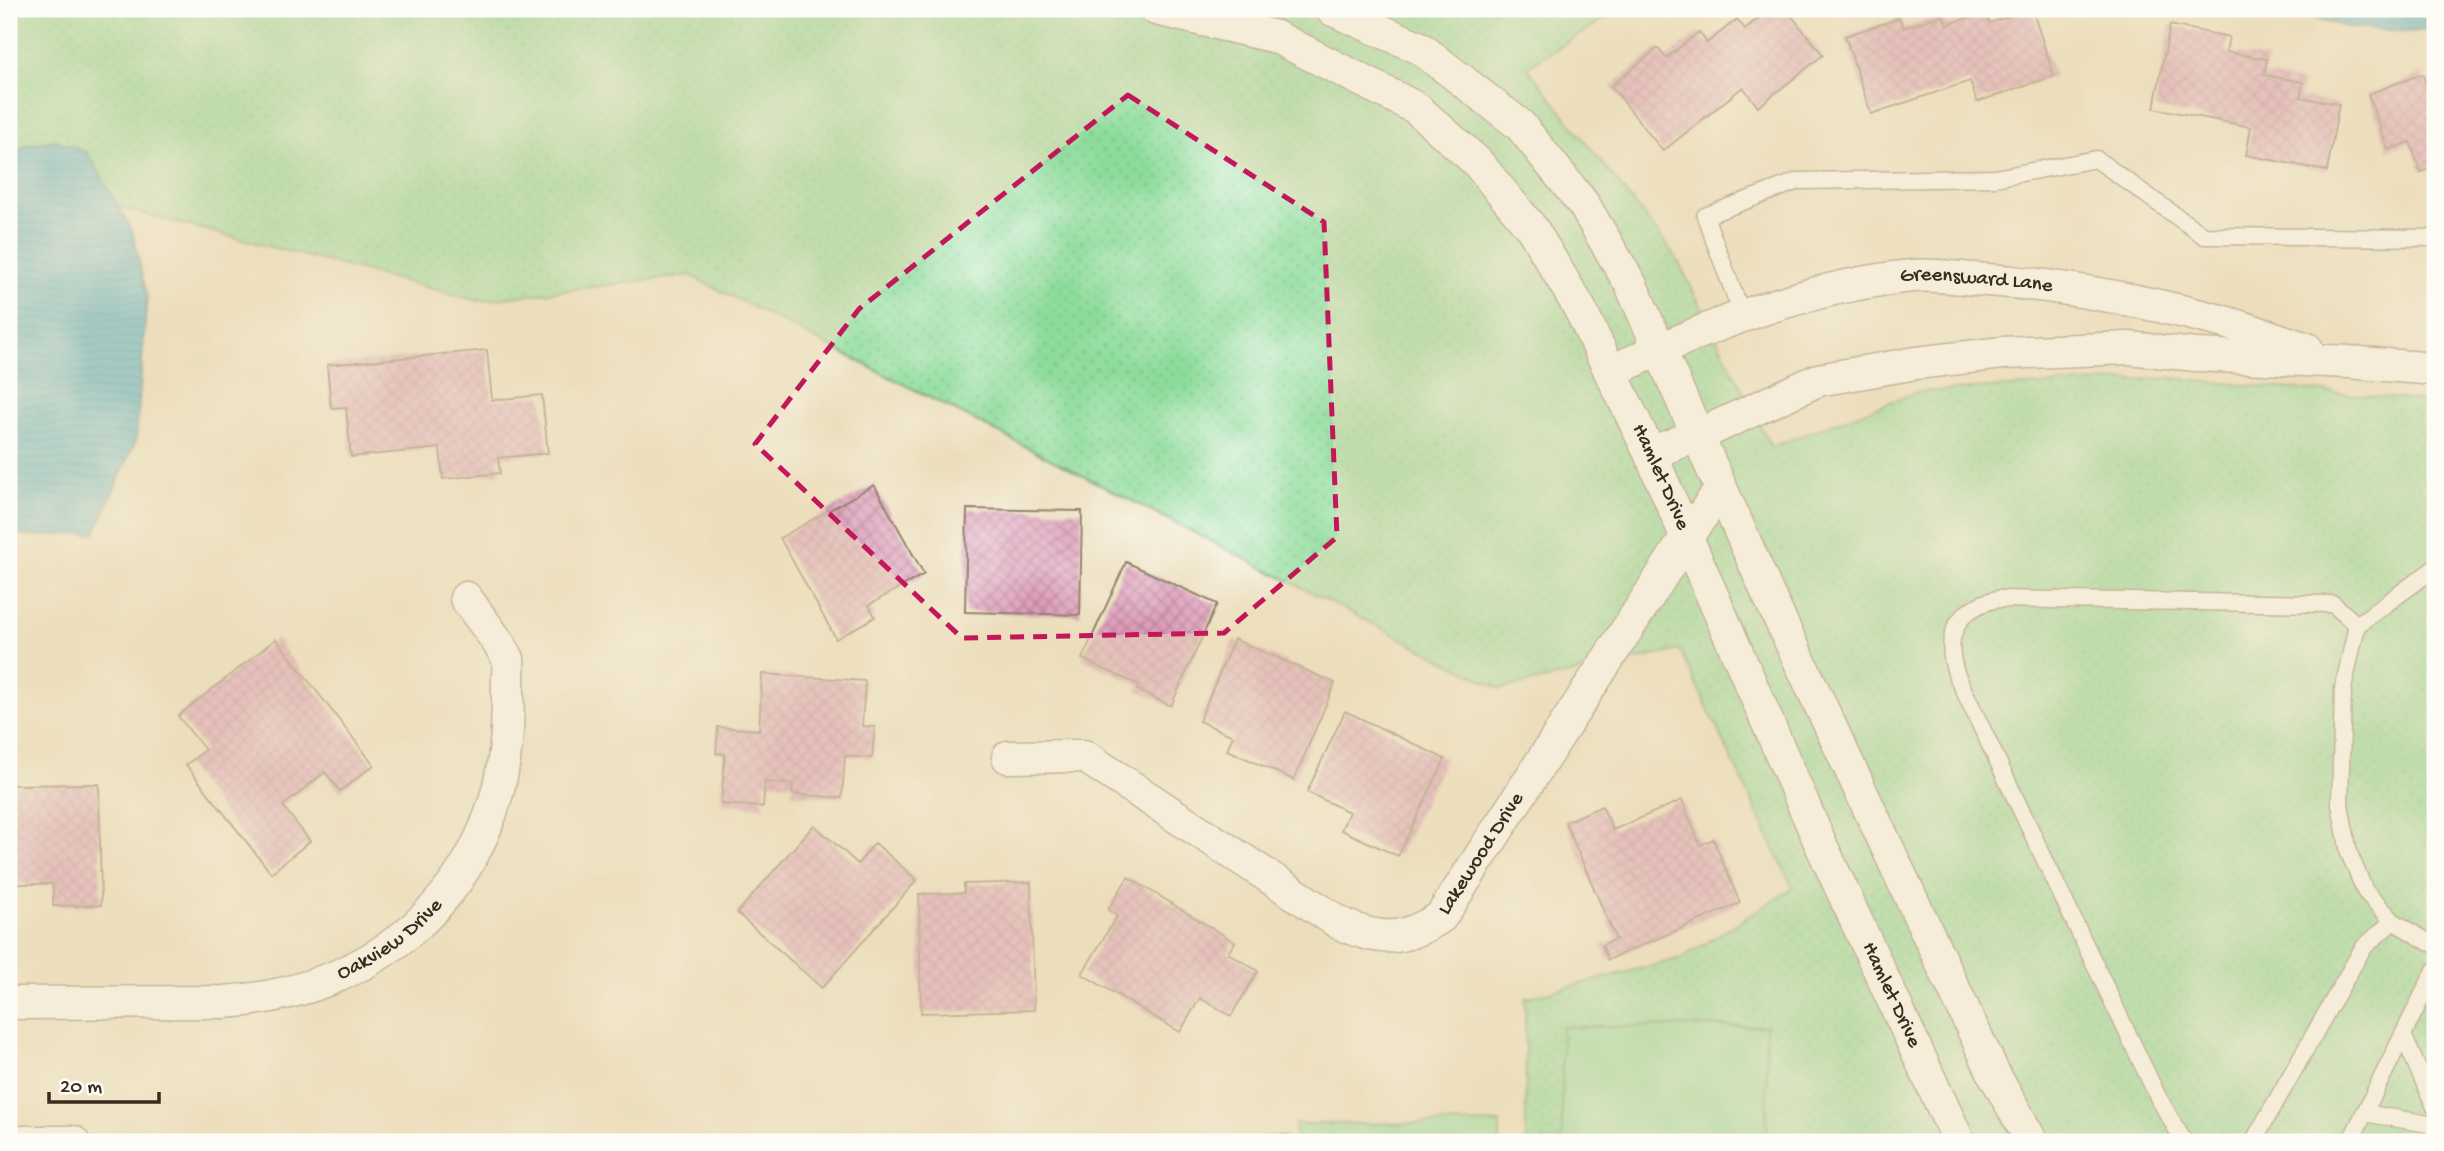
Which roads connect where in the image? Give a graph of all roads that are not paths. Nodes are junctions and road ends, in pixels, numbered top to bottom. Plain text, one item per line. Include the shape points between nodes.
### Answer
1 (1156, 9) edge
2 (1331, 9) edge
3 (2435, 238) edge
4 (1743, 317) junction
5 (1660, 348) junction
6 (2348, 362) junction
7 (2435, 369) edge
8 (1610, 372) junction
9 (1699, 435) junction
10 (1650, 453) junction
11 (1721, 489) junction
12 (1688, 535) junction
13 (2435, 568) edge
14 (466, 597) dead end
15 (2357, 625) junction
16 (1008, 757) dead end
17 (2393, 921) junction
18 (2435, 944) edge
19 (2435, 970) edge
20 (9, 1003) edge
21 (2403, 1035) junction
22 (2435, 1107) edge
23 (2364, 1113) junction
24 (2435, 1125) edge
25 (9, 1142) edge
26 (73, 1142) edge
27 (1959, 1142) edge
28 (2032, 1142) edge
29 (2184, 1142) edge
30 (2253, 1142) edge
31 (2350, 1142) edge

1 - 8 street, Hamlet Drive via 1276,37 1416,108 1477,162 1533,230 1579,307
2 - 5 street via 1420,48 1520,125 1584,205 1631,285
3 - 4 lane via 2204,236 2096,159 1995,178 1798,181 1705,216
4 - 5 street, Greensward Lane
4 - 6 street, Greensward Lane via 1832,289 1914,275 2016,282 2207,317
5 - 8 street, Greensward Lane
5 - 9 street
6 - 7 street, Greensward Lane
6 - 9 street, Greensward Lane via 2129,348 1928,361 1818,380
8 - 10 street, Hamlet Drive
9 - 10 street, Greensward Lane
9 - 11 street
10 - 12 street, Hamlet Drive
11 - 12 street, Lakewood Drive
11 - 28 street via 1994,1074
12 - 16 street, Lakewood Drive via 1441,917 1418,931 1392,937 1365,934 1341,924 1084,756
12 - 27 street, Hamlet Drive via 1822,847
13 - 15 lane
14 - 20 street, Oakview Drive via 508,659 505,761 475,849 441,901 419,923 352,970 285,995 223,1002
15 - 17 lane via 2343,689 2340,804 2349,853 2365,891
15 - 29 lane via 2333,604 1997,599 1966,612 1953,634 1951,660 1957,676 2158,1097
17 - 18 lane
17 - 30 lane via 2363,948
19 - 21 lane
21 - 22 lane
21 - 23 lane
23 - 24 lane
23 - 31 lane
25 - 26 street

